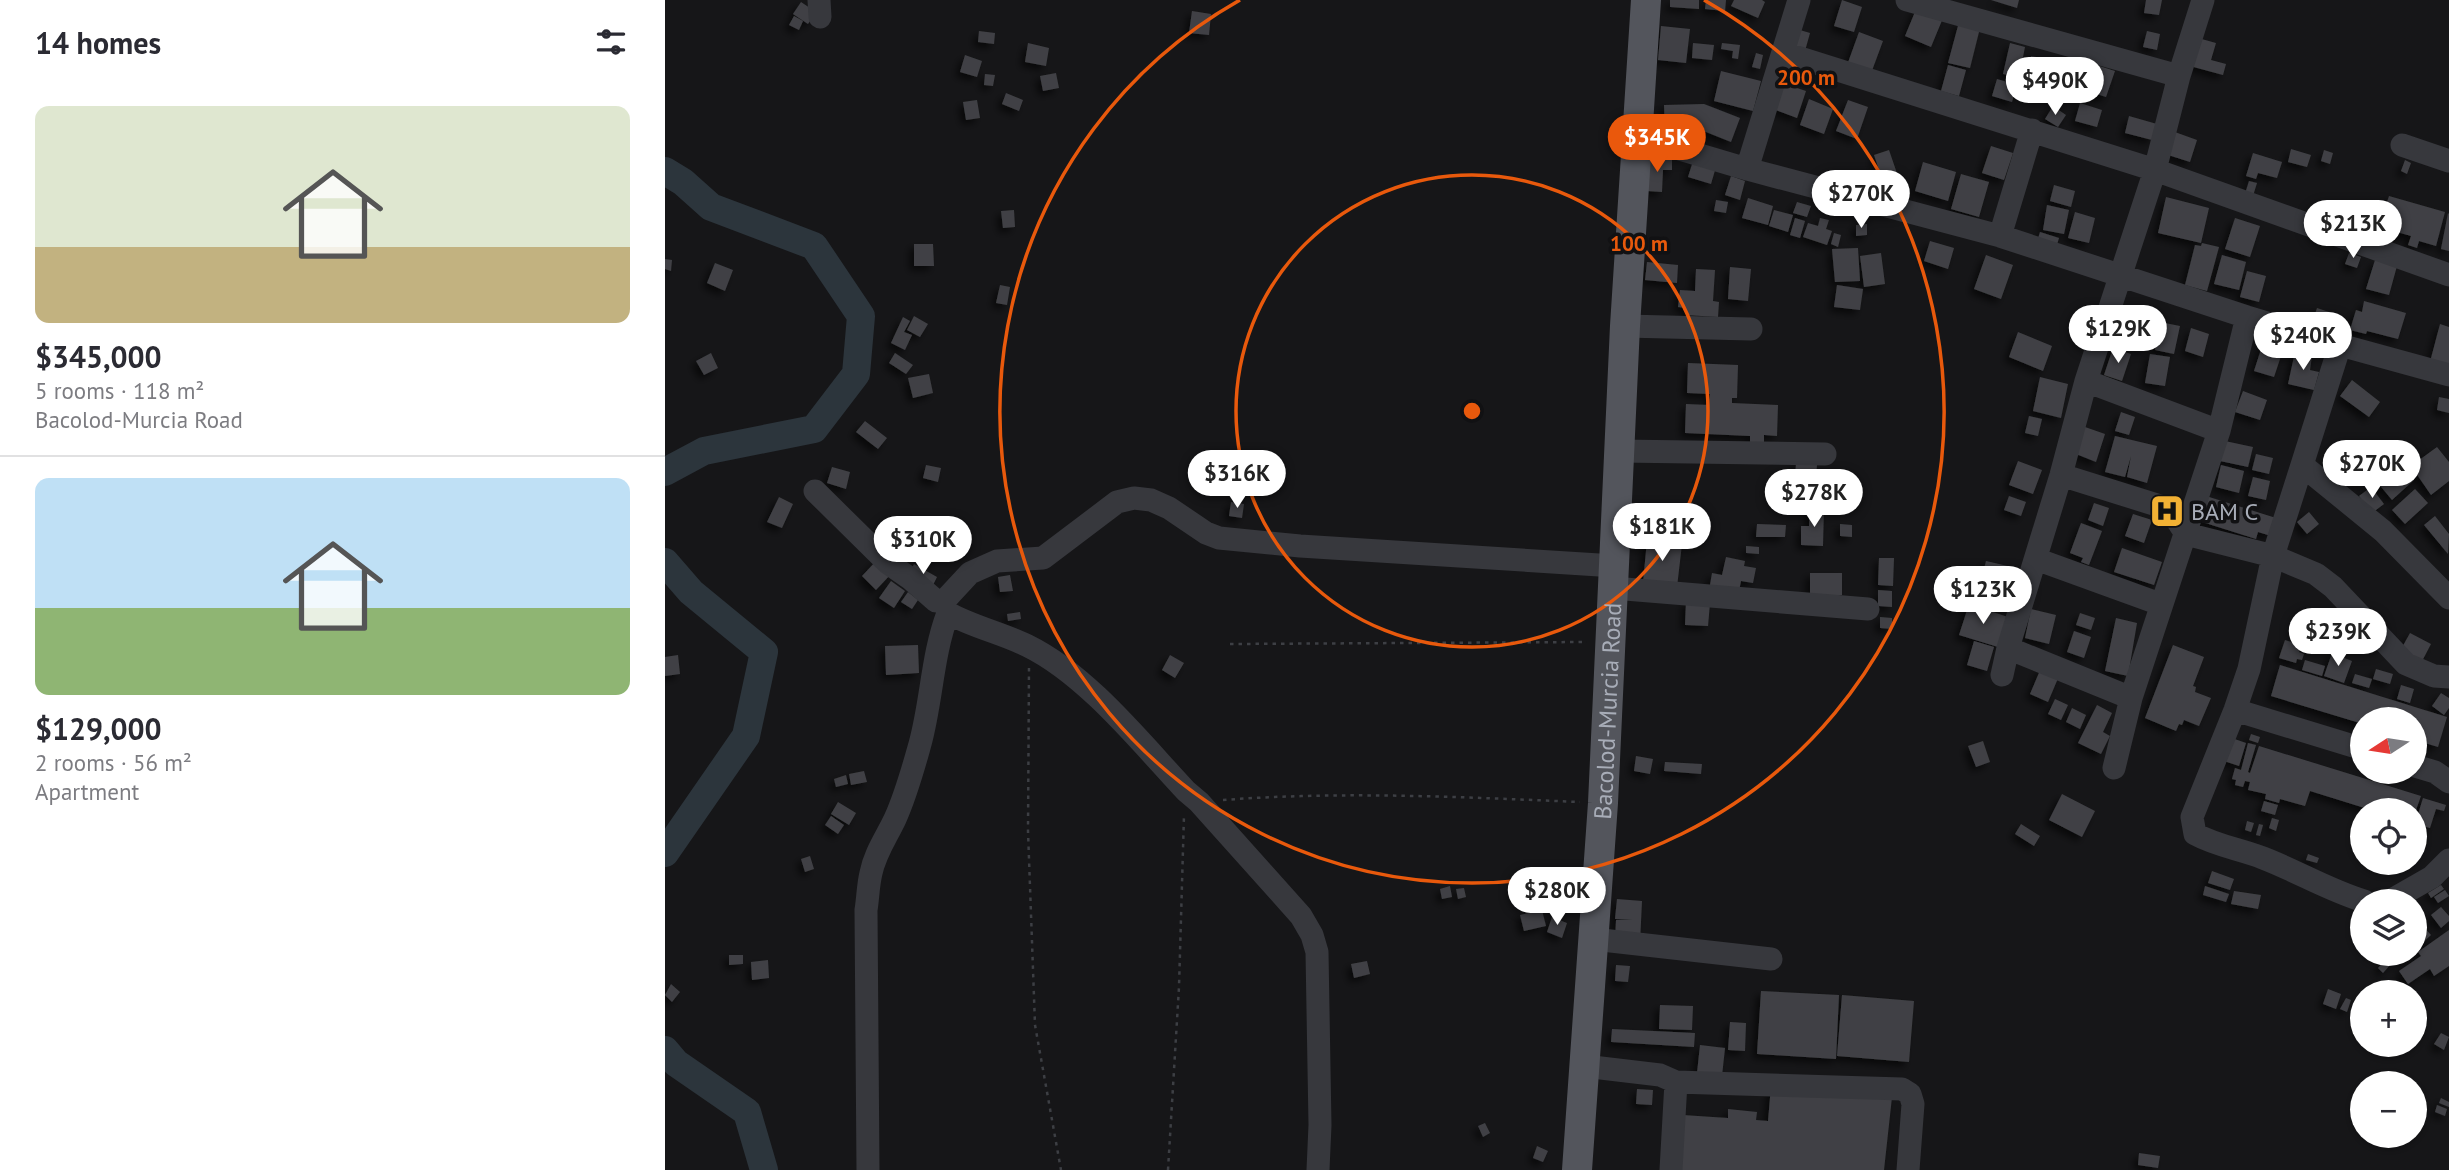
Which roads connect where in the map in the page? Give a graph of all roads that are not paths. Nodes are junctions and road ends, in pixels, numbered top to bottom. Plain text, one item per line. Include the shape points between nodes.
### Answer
1 (1646, 0) edge
2 (1799, 0) edge
3 (1907, 0) edge
4 (2203, 0) edge
5 (1784, 53) junction
6 (2179, 76) junction
7 (2032, 130) junction
8 (1639, 137) junction
9 (2402, 145) dead end
10 (2449, 161) edge
11 (1747, 169) junction
12 (2155, 170) junction
13 (2000, 236) junction
14 (2122, 275) junction
15 (2449, 275) edge
16 (2247, 317) junction
17 (1626, 326) junction
18 (1751, 329) dead end
19 (2340, 345) junction
20 (2449, 375) edge
21 (2085, 381) junction
22 (2219, 431) junction
23 (1620, 451) junction
24 (1825, 454) dead end
25 (2302, 465) junction
26 (2061, 475) junction
27 (815, 491) dead end
28 (2186, 534) junction
29 (2273, 556) junction
30 (2036, 559) junction
31 (1614, 577) junction
32 (2449, 598) edge
33 (2160, 604) junction
34 (946, 607) junction
35 (1868, 609) dead end
36 (2008, 648) junction
37 (2002, 675) dead end
38 (2449, 677) edge
39 (2131, 698) junction
40 (2235, 710) junction
41 (2350, 745) edge
42 (2114, 768) dead end
43 (2427, 770) edge
44 (2449, 782) edge
45 (2449, 860) edge
46 (2412, 889) edge
47 (2350, 897) edge
48 (1593, 939) junction
49 (1771, 959) dead end
50 (1584, 1066) junction
51 (1676, 1082) junction
52 (868, 1170) edge
53 (1318, 1170) edge
54 (1577, 1170) edge
55 (1671, 1170) edge
56 (1909, 1170) edge

1 - 8 main road, Bacolod-Murcia Road
2 - 5 street
3 - 6 street
4 - 6 street
5 - 7 street
5 - 11 street
6 - 12 street
7 - 12 street
7 - 13 street
8 - 11 street
8 - 17 main road, Bacolod-Murcia Road
9 - 10 street
11 - 13 street
12 - 14 street
12 - 15 street
13 - 14 street
14 - 16 street
14 - 21 street
16 - 19 street
16 - 22 street
17 - 18 street
17 - 23 main road, Bacolod-Murcia Road
19 - 20 street
19 - 25 street
21 - 22 street
21 - 26 street
22 - 28 street
23 - 24 street
23 - 31 main road, Bacolod-Murcia Road
25 - 29 street
25 - 32 street via 2383,531
26 - 28 street via 2160,506 2173,514
26 - 30 street
27 - 34 street via 888,563
28 - 29 street
28 - 33 street
29 - 38 street via 2316,574 2406,664
29 - 40 street via 2249,669
30 - 33 street
30 - 36 street
31 - 34 street via 1219,538 1169,508 1134,498 1117,502 1043,558 996,561 969,573
31 - 35 street
31 - 48 main road, Bacolod-Murcia Road
33 - 39 street
34 - 52 street via 921,741 906,792 870,874 866,910
34 - 53 street via 964,622 1029,646 1095,696 1301,916 1312,935 1318,965
36 - 37 street
36 - 39 street
39 - 42 street
40 - 41 street
40 - 47 street via 2192,817 2195,834 2210,843 2262,857
43 - 44 street
45 - 46 street via 2433,877
48 - 49 street
48 - 50 main road, Bacolod-Murcia Road
50 - 51 street via 1660,1075
50 - 54 main road, Bacolod-Murcia Road
51 - 55 street
51 - 56 street via 1902,1089 1913,1104

